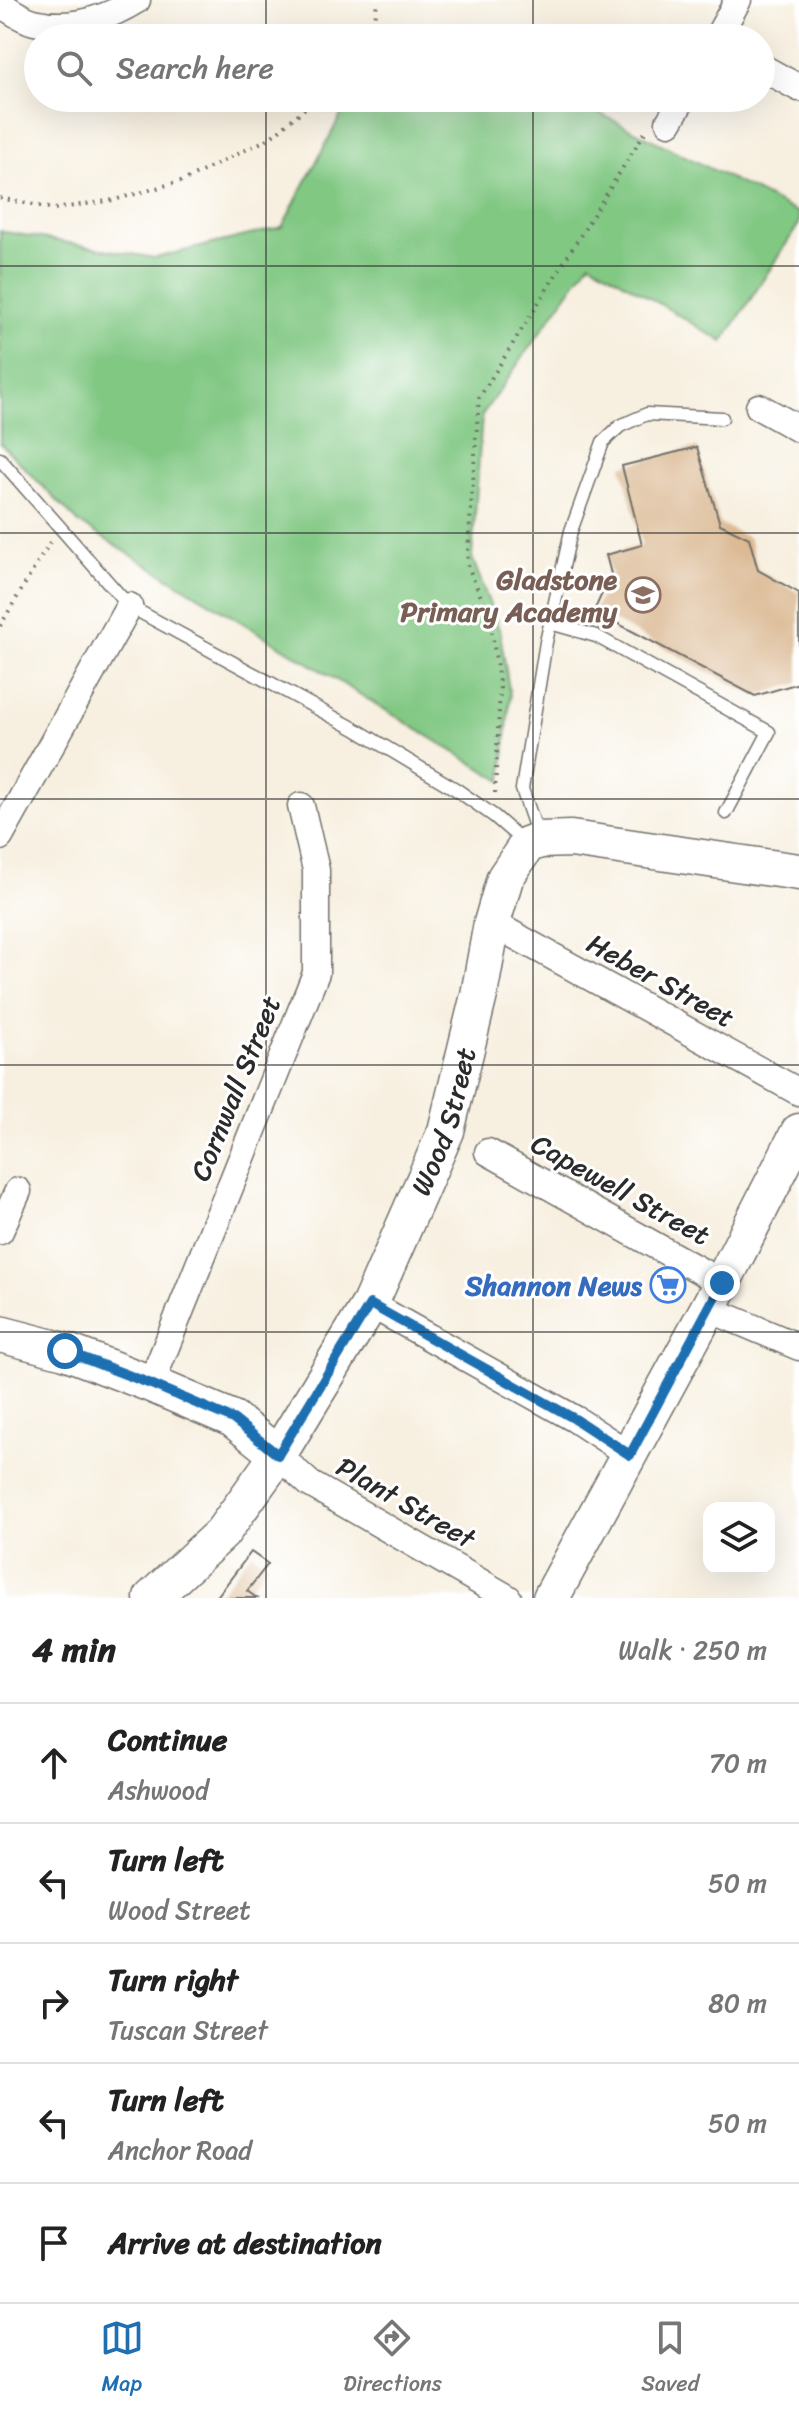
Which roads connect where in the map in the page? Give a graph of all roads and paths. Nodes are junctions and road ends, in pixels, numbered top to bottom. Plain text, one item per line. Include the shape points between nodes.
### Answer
1 (137, 0) edge
2 (377, 0) edge
3 (738, 0) edge
4 (0, 4) edge
5 (375, 24) edge
6 (725, 24) edge
7 (775, 75) edge
8 (799, 88) edge
9 (301, 112) edge
10 (675, 112) edge
11 (669, 122) joint
12 (0, 198) edge
13 (759, 407) dead end
14 (722, 418) dead end
15 (799, 429) edge
16 (0, 459) edge
17 (60, 527) junction
18 (129, 606) junction
19 (550, 623) junction
20 (0, 626) edge
21 (301, 806) dead end
22 (726, 813) dead end
23 (494, 816) junction
24 (0, 837) edge
25 (534, 842) junction
26 (799, 872) edge
27 (492, 923) junction
28 (799, 1092) edge
29 (799, 1132) edge
30 (488, 1152) dead end
31 (18, 1191) dead end
32 (0, 1231) edge
33 (715, 1295) junction
34 (370, 1304) junction
35 (0, 1334) edge
36 (799, 1347) edge
37 (151, 1384) junction
38 (278, 1455) junction
39 (630, 1455) junction
40 (153, 1598) edge
41 (508, 1598) edge
42 (551, 1598) edge

1 - 4 street via 97,20 75,24 31,22
2 - 5 path
3 - 6 street
7 - 8 street
9 - 12 path via 270,138 185,180 114,200 54,209
10 - 11 street
11 - 23 path via 646,131 479,398 467,564 490,618 500,689
13 - 15 street
14 - 19 lane via 647,414 620,426 603,442 571,531
16 - 17 lane
17 - 18 lane
17 - 20 path
18 - 23 lane via 357,730
18 - 24 street
19 - 22 lane via 596,636 769,732
19 - 25 lane via 522,789
21 - 37 street, Cornwall Street via 316,870 316,973
23 - 25 lane
25 - 26 street via 571,839
25 - 27 street, Wood Street via 505,878
27 - 28 street, Heber Street
27 - 34 street, Wood Street via 446,1131
29 - 33 street
30 - 33 street, Capewell Street
31 - 32 street
33 - 36 street, Capewell Street
33 - 39 street
34 - 38 street, Wood Street
34 - 39 street
35 - 37 street via 65,1351
37 - 38 street via 233,1419
38 - 40 street, Wood Street via 222,1533
38 - 41 street, Plant Street via 310,1484
39 - 42 street

